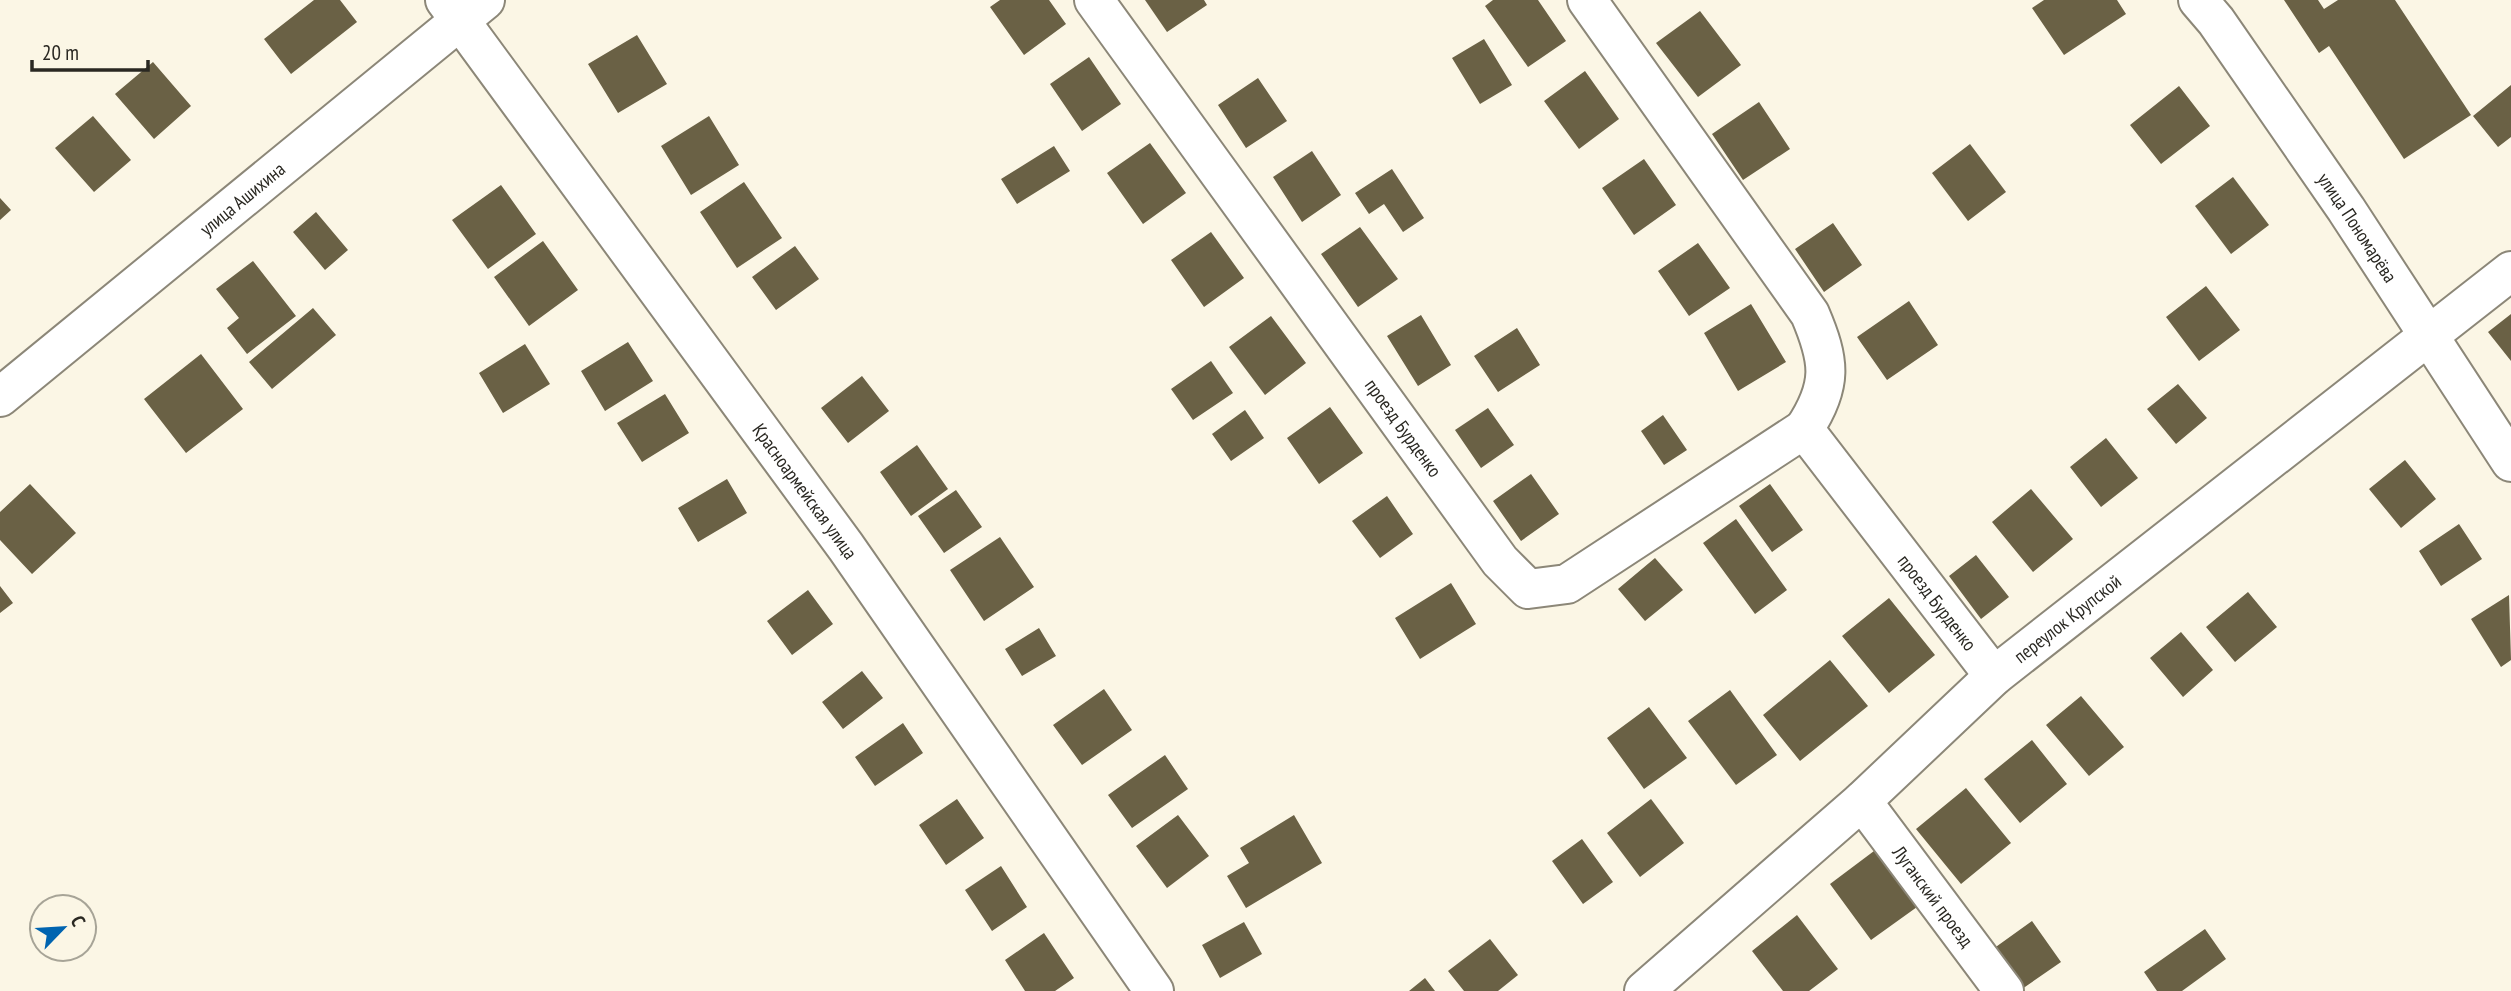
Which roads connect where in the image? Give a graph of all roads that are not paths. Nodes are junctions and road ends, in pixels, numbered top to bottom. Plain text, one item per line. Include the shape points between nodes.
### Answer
1 (1094, 0) edge
2 (1587, 0) edge
3 (2198, 0) edge
4 (464, 7) edge
5 (2511, 271) edge
6 (2428, 335) junction
7 (0, 397) edge
8 (1804, 429) junction
9 (2511, 462) edge
10 (1994, 676) junction
11 (1862, 801) junction
12 (1154, 991) edge
13 (1644, 991) edge
14 (2004, 991) edge

1 - 8 street, проезд Бурденко via 1500,561 1528,590 1567,584
2 - 8 street, проезд Бурденко via 1810,314 1826,354 1822,402
3 - 6 street, улица Пономарёва via 2346,208
4 - 7 street, улица Ашихина
4 - 12 street, Красноармейская улица
5 - 6 street, переулок Крупской
6 - 9 street, улица Пономарёва
6 - 10 street, переулок Крупской
8 - 10 street, проезд Бурденко
10 - 11 street, переулок Крупской
11 - 13 street, переулок Крупской
11 - 14 street, Луганский проезд

